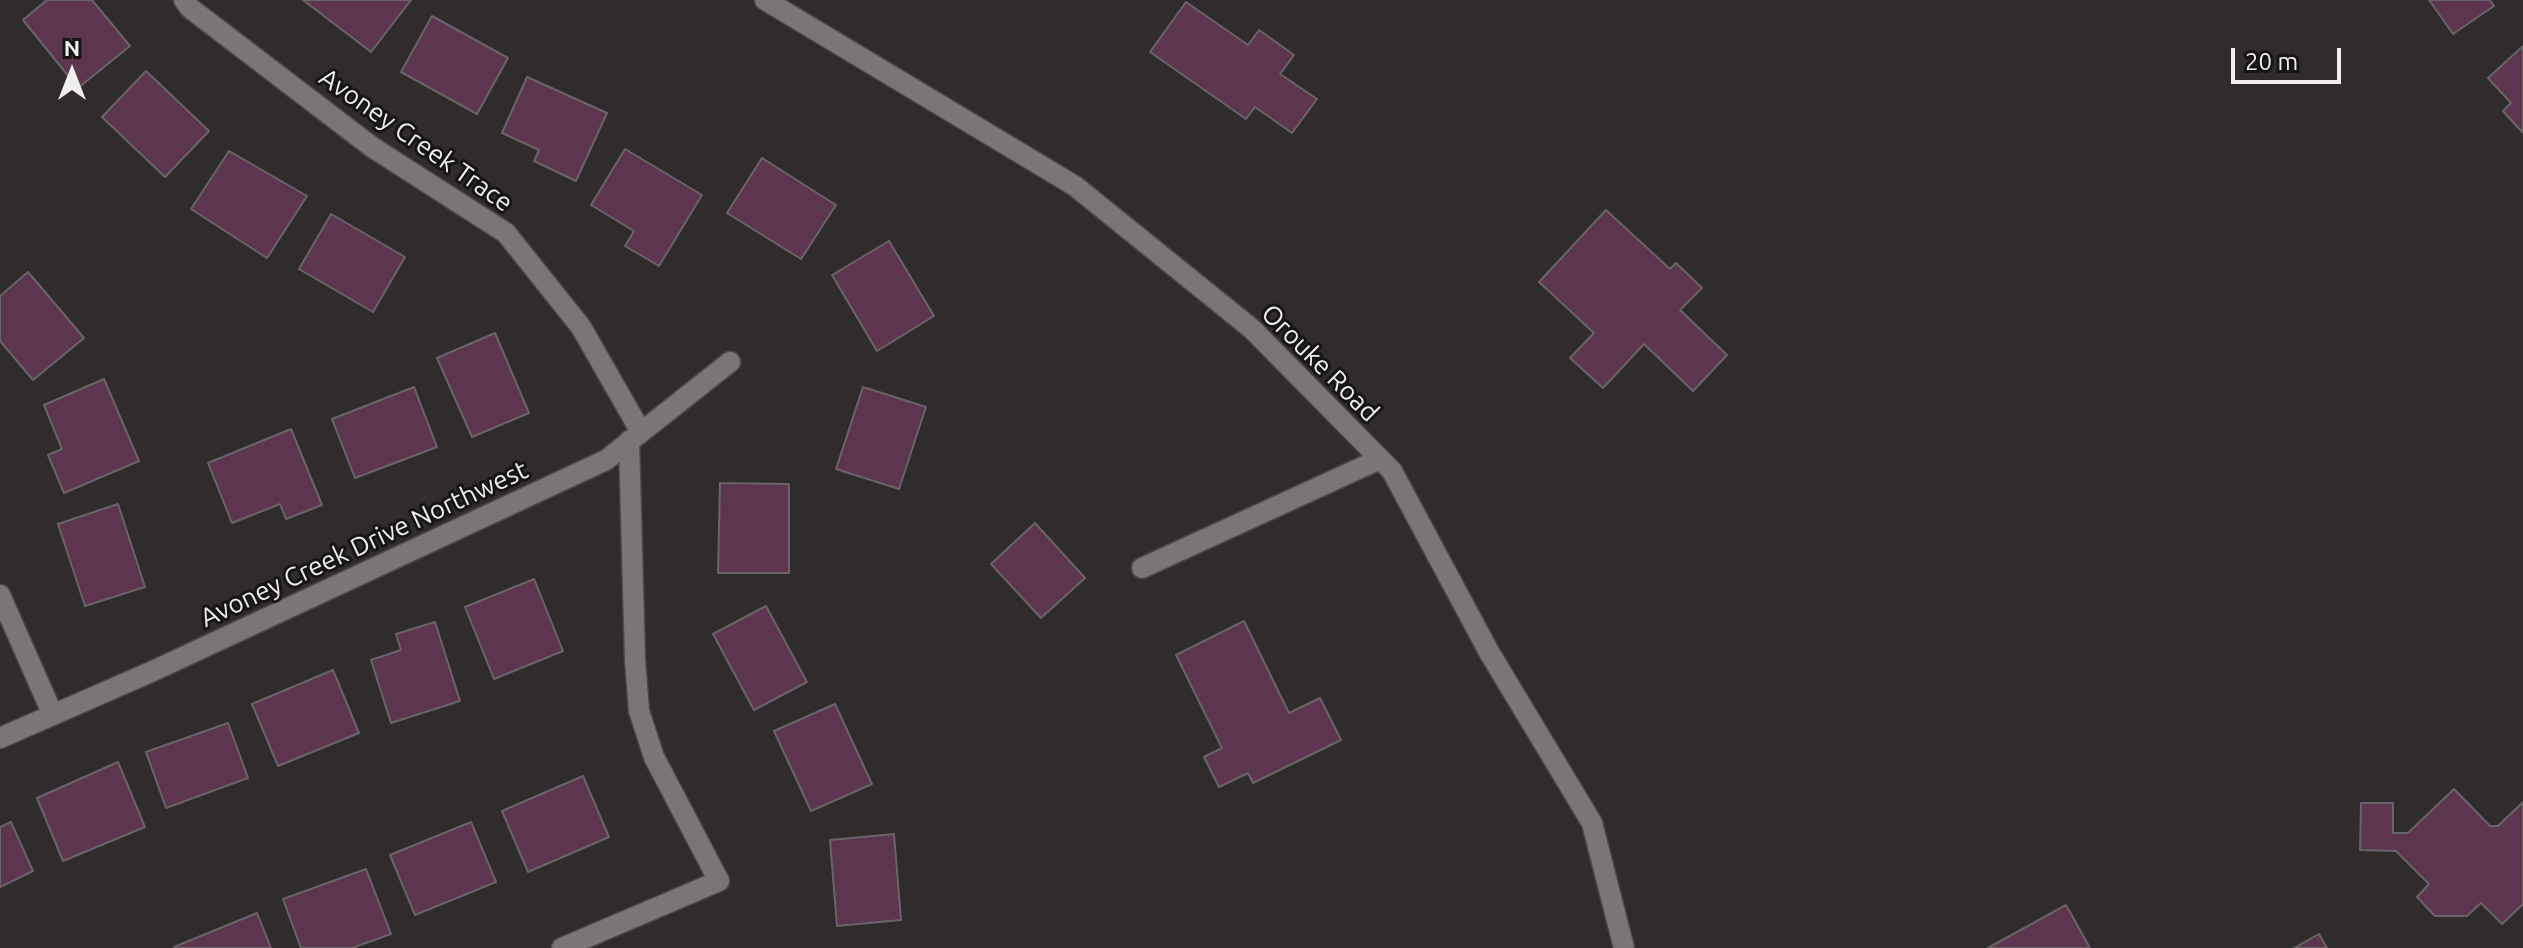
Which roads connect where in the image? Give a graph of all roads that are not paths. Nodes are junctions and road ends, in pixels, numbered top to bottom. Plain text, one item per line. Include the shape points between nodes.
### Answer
1 (184, 0) edge
2 (765, 0) edge
3 (730, 362) dead end
4 (635, 436) junction
5 (1380, 459) junction
6 (1142, 568) dead end
7 (0, 595) edge
8 (53, 715) junction
9 (0, 738) edge
10 (562, 948) edge
11 (1624, 948) edge

1 - 4 street, Avoney Creek Trace via 372,147 506,233 581,327
2 - 5 street, Orouke Road via 1075,186 1252,329
3 - 4 street, Avoney Creek Drive Northwest
4 - 8 street, Avoney Creek Drive Northwest via 606,460
4 - 10 street via 639,711 654,757 719,881
5 - 6 street
5 - 11 street, Orouke Road via 1392,471 1489,652 1592,823
7 - 8 street
8 - 9 street, Avoney Creek Drive Northwest

